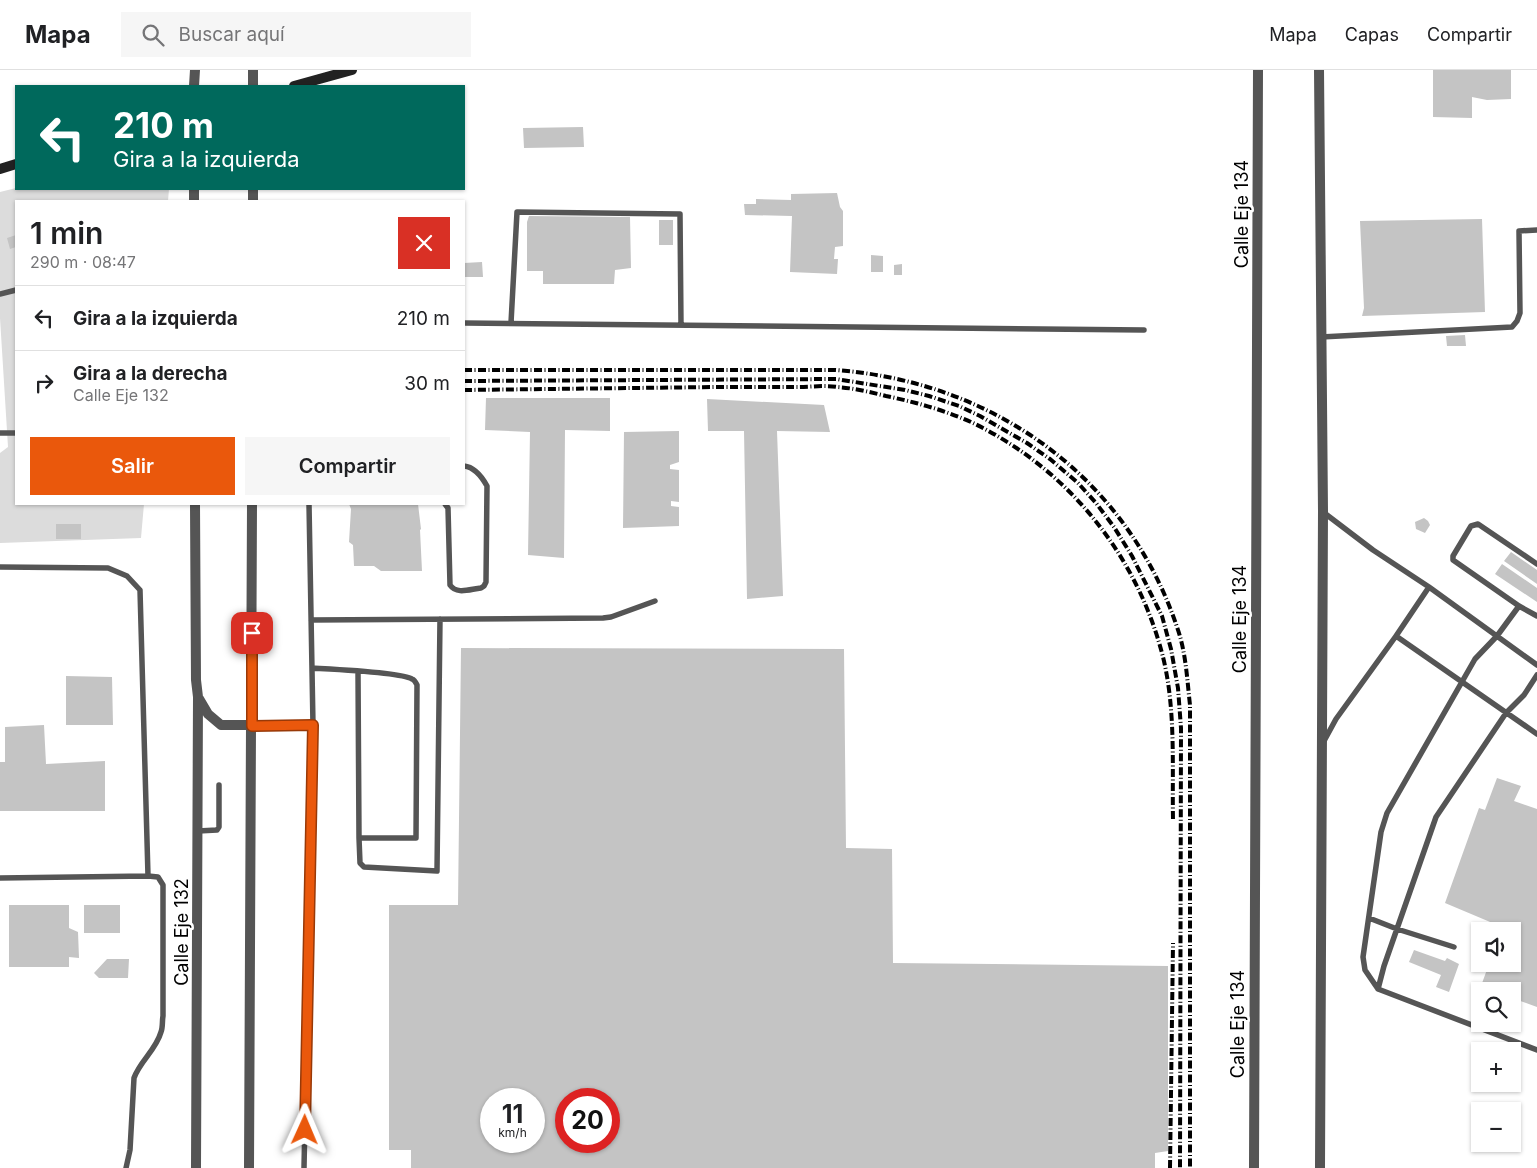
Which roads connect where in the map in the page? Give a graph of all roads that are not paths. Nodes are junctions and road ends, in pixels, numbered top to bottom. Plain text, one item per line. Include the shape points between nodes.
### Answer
1 (195, 70) edge
2 (253, 70) edge
3 (352, 70) edge
4 (1258, 70) edge
5 (1319, 70) edge
6 (194, 85) edge
7 (253, 85) edge
8 (298, 85) edge
9 (15, 164) edge
10 (0, 169) edge
11 (1537, 230) edge
12 (15, 290) edge
13 (0, 294) edge
14 (465, 322) edge
15 (511, 323) junction
16 (681, 325) junction
17 (1144, 330) dead end
18 (1321, 337) junction
19 (0, 433) edge
20 (15, 433) edge
21 (465, 466) edge
22 (195, 505) edge
23 (252, 505) edge
24 (309, 505) edge
25 (446, 505) edge
26 (1322, 511) junction
27 (1537, 564) edge
28 (0, 567) edge
29 (1429, 587) junction
30 (655, 601) dead end
31 (1519, 606) junction
32 (1537, 616) edge
33 (440, 619) junction
34 (311, 620) junction
35 (1396, 636) junction
36 (1497, 636) junction
37 (1537, 664) edge
38 (312, 668) junction
39 (358, 671) junction
40 (1537, 675) edge
41 (1463, 682) junction
42 (198, 697) junction
43 (1506, 713) junction
44 (313, 725) junction
45 (252, 726) junction
46 (1537, 734) edge
47 (1322, 745) junction
48 (219, 785) dead end
49 (198, 831) junction
50 (359, 838) junction
51 (148, 876) junction
52 (0, 878) edge
53 (1368, 918) junction
54 (1397, 929) junction
55 (1454, 947) dead end
56 (1378, 989) junction
57 (1537, 1050) edge
58 (126, 1168) edge
59 (196, 1168) edge
60 (249, 1168) edge
61 (304, 1168) edge
62 (1254, 1168) edge
63 (1320, 1168) edge

1 - 6 street
2 - 7 street
3 - 8 street
4 - 62 street, Calle Eje 134
5 - 18 street
9 - 10 street
11 - 18 lane via 1519,231 1520,313 1512,327
12 - 13 lane
14 - 15 lane
15 - 16 lane
15 - 16 lane via 517,212 680,214
16 - 17 lane
18 - 26 street
19 - 20 lane
21 - 25 lane via 482,477 486,486 486,582 481,588 458,592 450,585
22 - 42 street, Calle Eje 132
23 - 45 street
24 - 34 lane
26 - 29 lane
26 - 47 street
27 - 31 lane via 1478,524 1471,526 1453,556 1454,560
28 - 51 lane via 108,568 127,576 140,590
29 - 35 lane
29 - 36 lane
30 - 33 lane via 603,618
31 - 32 lane
31 - 36 lane
33 - 34 lane
33 - 50 lane via 437,871 364,867 360,863
34 - 38 lane
35 - 41 lane
35 - 47 lane via 1336,719
36 - 37 lane
36 - 41 lane via 1475,659
38 - 39 lane
38 - 44 lane
39 - 50 lane
39 - 50 lane via 403,675 417,685 416,838
40 - 43 lane via 1524,695
41 - 43 lane
41 - 53 lane via 1387,813 1381,832
42 - 45 street, Calle Eje 132 via 208,714 221,725
42 - 49 street, Calle Eje 132
43 - 46 lane
43 - 54 lane via 1436,817
44 - 45 lane
44 - 61 lane
45 - 60 street
47 - 63 street
48 - 49 lane via 220,827
49 - 59 street, Calle Eje 132
51 - 52 lane
51 - 58 lane via 158,877 163,885 163,1016 161,1033 137,1068 134,1078
53 - 54 lane
53 - 56 lane via 1363,957 1365,970
54 - 55 lane
54 - 56 lane
56 - 57 lane

